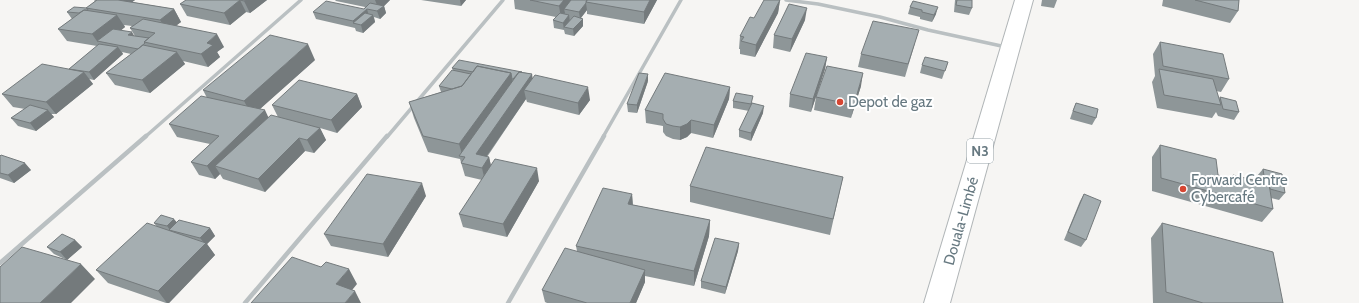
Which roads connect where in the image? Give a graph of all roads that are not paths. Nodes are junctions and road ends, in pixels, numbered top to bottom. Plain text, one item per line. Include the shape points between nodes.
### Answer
1 (301, 0) edge
2 (503, 0) edge
3 (681, 0) edge
4 (786, 0) edge
5 (1024, 0) edge
6 (1010, 47) junction
7 (0, 263) edge
8 (245, 303) edge
9 (508, 303) edge
10 (937, 303) edge

1 - 7 street
2 - 8 street
3 - 9 street
4 - 6 street via 880,16 928,30
5 - 6 highway, Douala-Limbé / N3
6 - 10 highway, Douala-Limbé / N3

